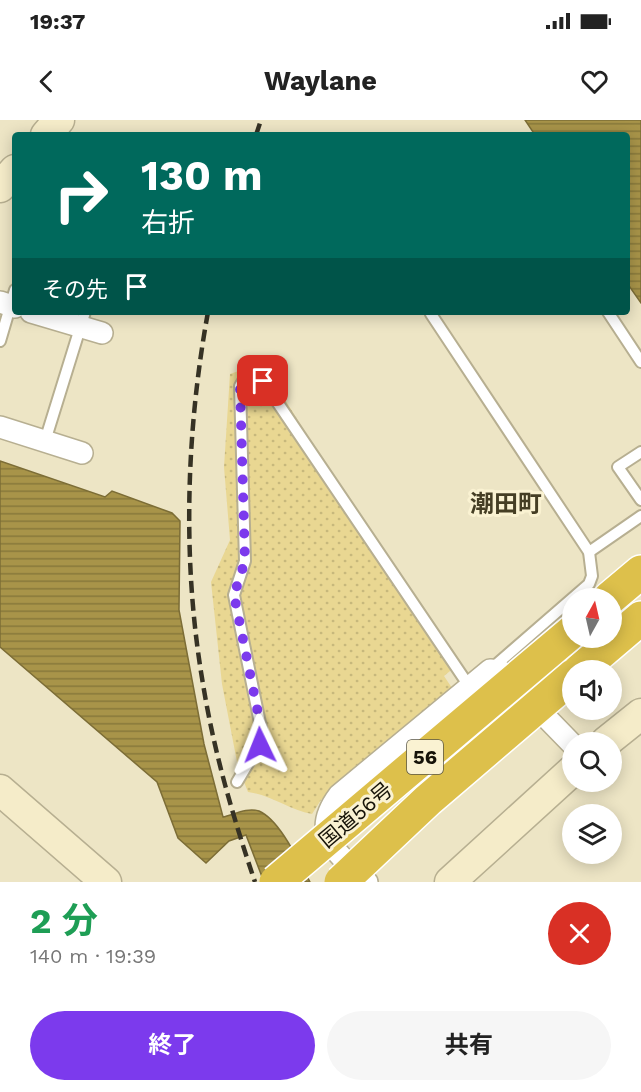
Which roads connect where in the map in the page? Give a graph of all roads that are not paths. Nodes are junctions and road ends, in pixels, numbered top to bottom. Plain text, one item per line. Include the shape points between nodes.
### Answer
1 (59, 120) edge
2 (49, 132) edge
3 (12, 173) edge
4 (0, 187) edge
5 (10, 301) edge
6 (50, 315) edge
7 (432, 315) edge
8 (610, 315) edge
9 (82, 320) edge
10 (102, 333) dead end
11 (0, 341) edge
12 (641, 362) edge
13 (0, 427) edge
14 (45, 441) junction
15 (641, 452) edge
16 (82, 453) dead end
17 (641, 500) edge
18 (641, 516) edge
19 (589, 552) junction
20 (641, 572) edge
21 (622, 588) edge
22 (641, 618) edge
23 (562, 640) edge
24 (592, 660) edge
25 (490, 670) junction
26 (562, 685) edge
27 (469, 686) junction
28 (641, 714) edge
29 (618, 732) edge
30 (562, 734) edge
31 (562, 780) edge
32 (237, 782) dead end
33 (0, 790) edge
34 (458, 873) edge
35 (106, 882) edge
36 (276, 882) edge
37 (341, 882) edge
38 (367, 882) edge

1 - 2 street
3 - 4 street
5 - 11 lane
6 - 9 street
7 - 19 lane
8 - 12 lane
9 - 10 street
9 - 14 lane
13 - 14 street
14 - 16 street
15 - 17 lane via 618,467
18 - 19 lane
19 - 25 lane via 590,584
20 - 21 highway
22 - 24 highway
23 - 36 highway, 国道56号 / 56, bridge
25 - 27 street
25 - 30 street via 501,671
26 - 37 highway, bridge via 428,800
27 - 32 lane via 263,381 246,376 240,386 245,561 234,595 261,728 260,745
27 - 38 street via 330,806 324,824 327,840
28 - 29 street
31 - 34 street
33 - 35 street

